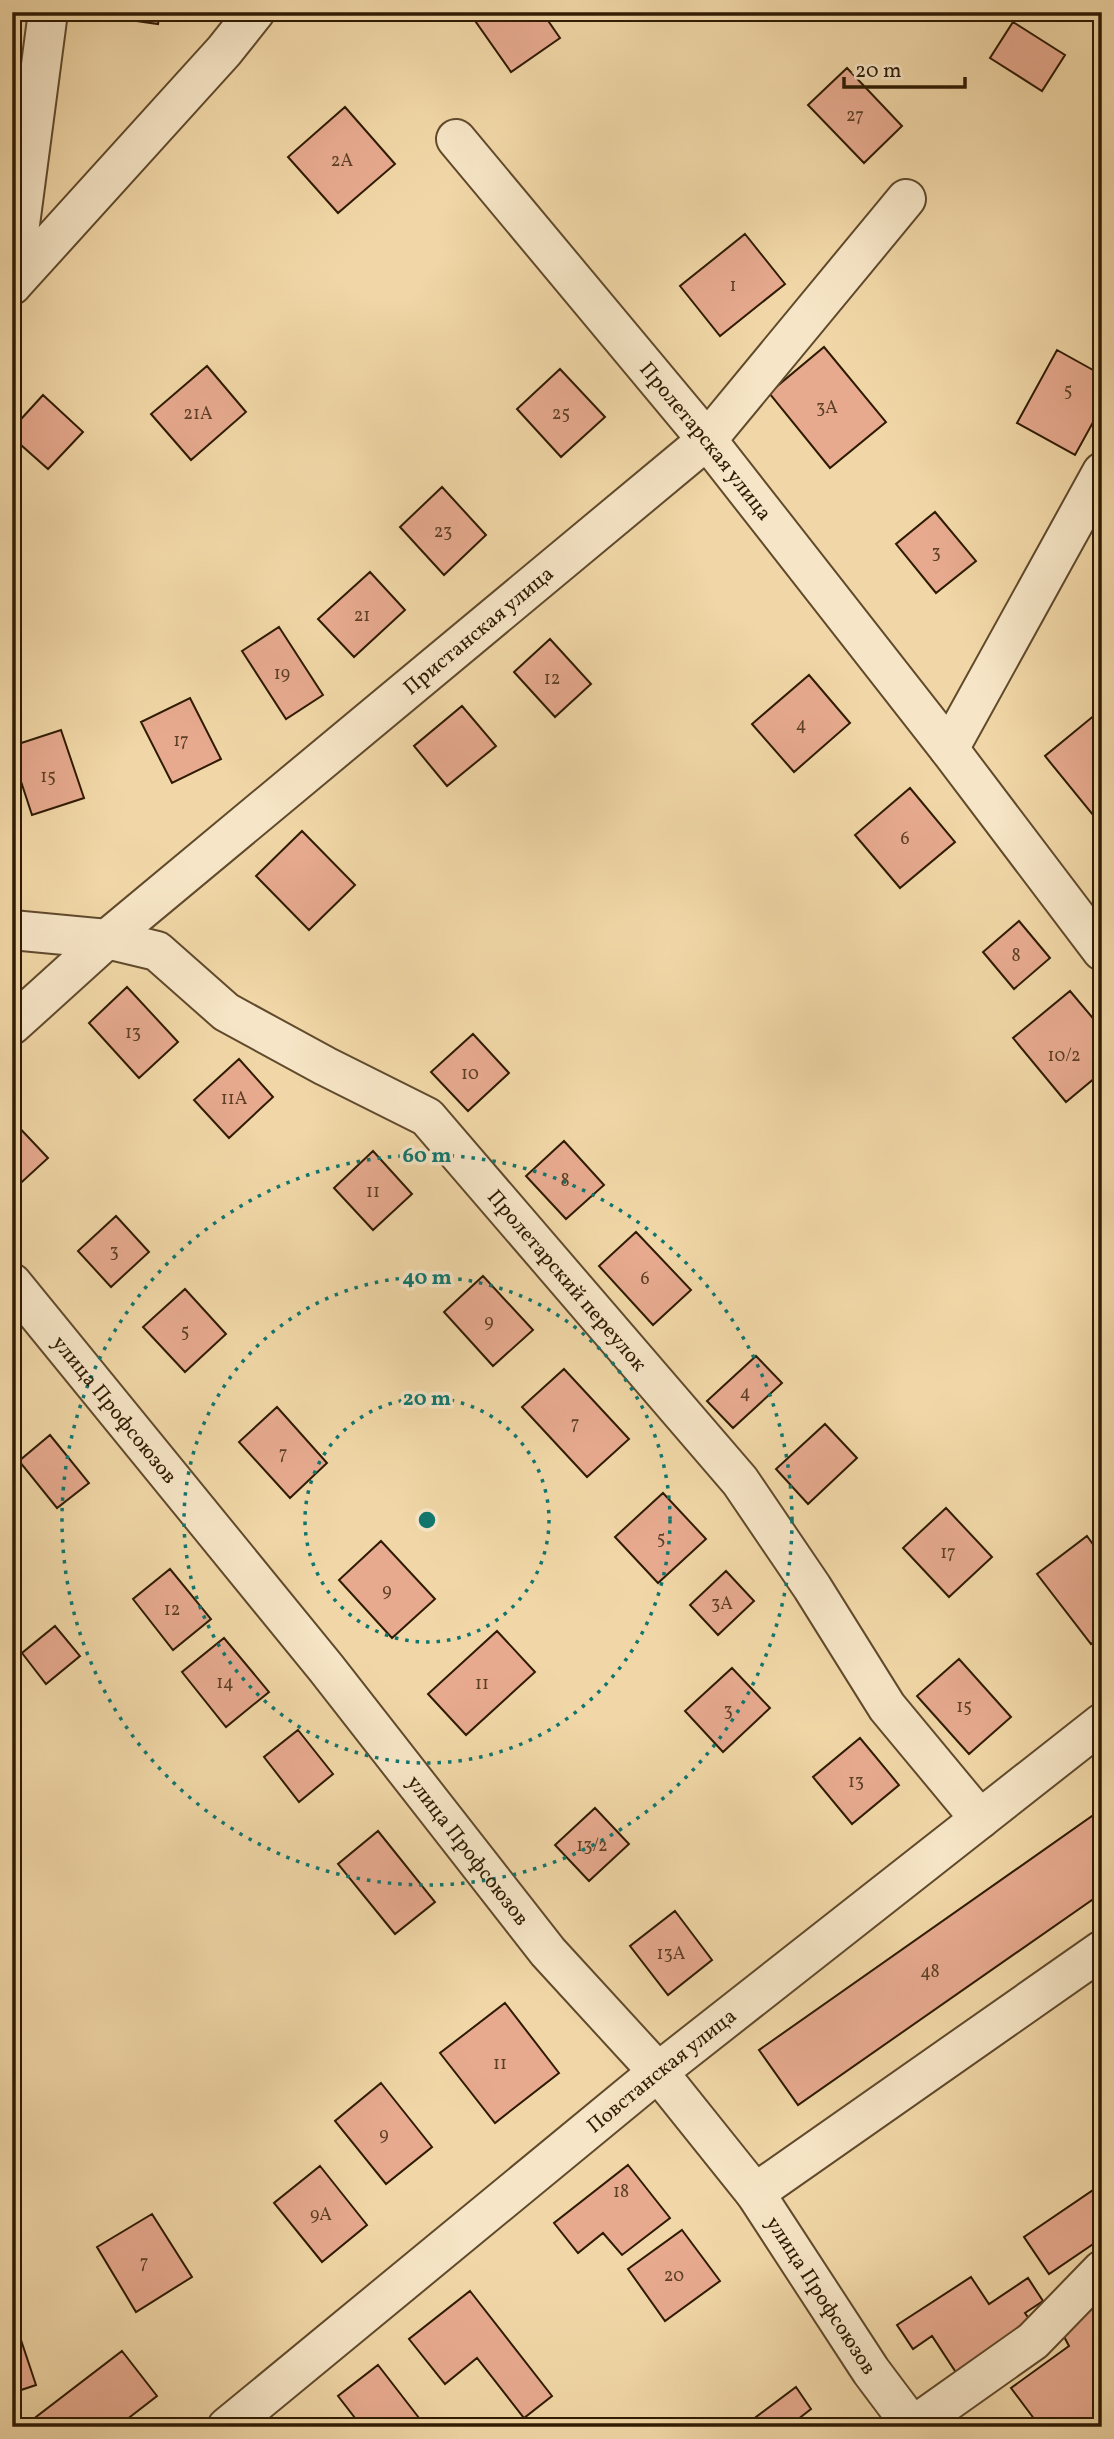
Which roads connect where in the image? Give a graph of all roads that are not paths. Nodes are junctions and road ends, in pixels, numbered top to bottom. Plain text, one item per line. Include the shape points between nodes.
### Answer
1 (48, 12) edge
2 (255, 12) edge
3 (456, 139) dead end
4 (906, 199) dead end
5 (12, 285) edge
6 (707, 440) junction
7 (1102, 472) edge
8 (948, 749) junction
9 (12, 930) edge
10 (107, 939) junction
11 (1102, 951) edge
12 (12, 1025) edge
13 (12, 1283) edge
14 (1102, 1723) edge
15 (980, 1819) junction
16 (1102, 1950) edge
17 (658, 2072) junction
18 (755, 2193) junction
19 (1102, 2270) edge
20 (913, 2426) edge
21 (227, 2427) edge

1 - 5 street
2 - 5 street
3 - 6 street, Пролетарская улица
4 - 6 street, Пристанская улица
6 - 8 street, Пролетарская улица
6 - 10 street, Пристанская улица
7 - 8 street
8 - 11 street, Пролетарская улица
9 - 10 street, Пролетарский переулок
10 - 12 street, Пристанская улица
10 - 15 street, Пролетарский переулок via 158,951 226,1012 427,1117 740,1481 887,1707
13 - 17 street, улица Профсоюзов via 326,1668 548,1952
14 - 15 street, Повстанская улица
15 - 17 street, Повстанская улица
16 - 18 street
17 - 18 street, улица Профсоюзов
17 - 21 street, Повстанская улица
18 - 20 street, улица Профсоюзов
19 - 20 street via 1033,2341

